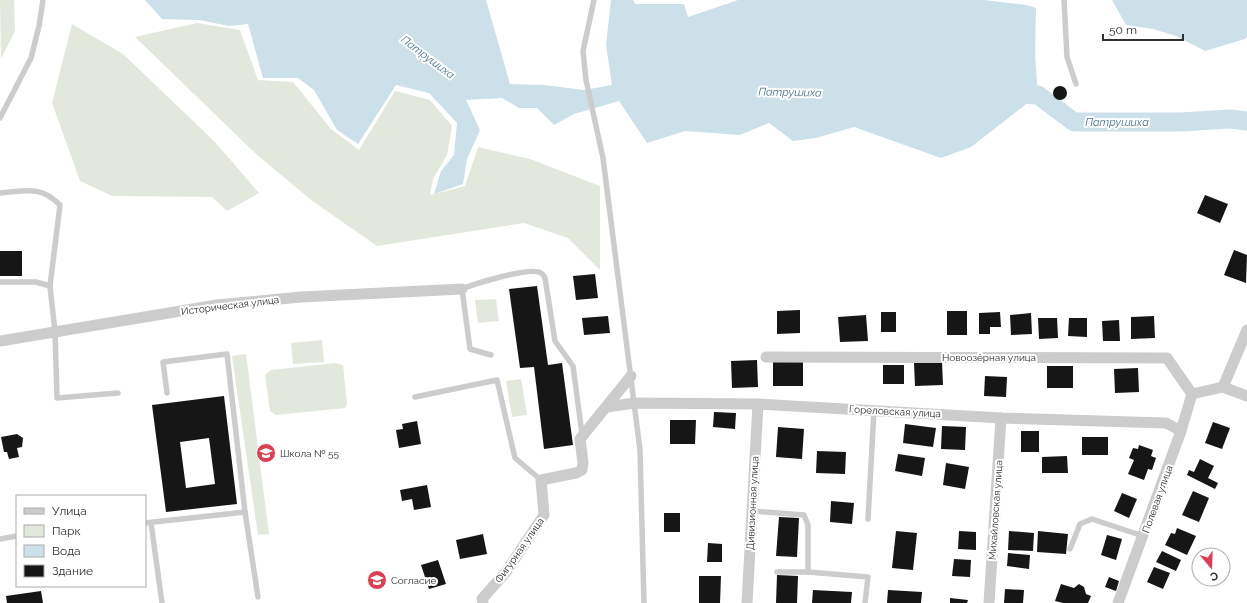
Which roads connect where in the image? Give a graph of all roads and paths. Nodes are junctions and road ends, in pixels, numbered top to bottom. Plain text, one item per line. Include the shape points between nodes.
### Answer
1 (42, 0) edge
2 (594, 0) edge
3 (1064, 0) edge
4 (1076, 84) dead end
5 (0, 118) edge
6 (0, 193) edge
7 (0, 282) edge
8 (50, 286) junction
9 (462, 289) junction
10 (1247, 330) edge
11 (55, 332) junction
12 (0, 341) edge
13 (491, 355) dead end
14 (766, 357) dead end
15 (631, 376) junction
16 (1223, 386) junction
17 (118, 393) dead end
18 (167, 393) dead end
19 (1192, 394) junction
20 (1247, 396) edge
21 (415, 397) dead end
22 (634, 403) junction
23 (758, 404) junction
24 (607, 407) junction
25 (874, 410) junction
26 (1001, 418) junction
27 (1181, 431) junction
28 (582, 435) junction
29 (541, 480) junction
30 (752, 511) junction
31 (245, 512) junction
32 (868, 519) dead end
33 (148, 523) edge
34 (16, 536) edge
35 (1144, 536) junction
36 (0, 539) edge
37 (1070, 549) dead end
38 (777, 572) dead end
39 (808, 572) junction
40 (258, 597) dead end
41 (162, 603) edge
42 (483, 603) edge
43 (644, 603) edge
44 (747, 603) edge
45 (865, 603) edge
46 (989, 603) edge
47 (1118, 603) edge

1 - 5 lane via 31,58
2 - 15 lane via 583,51 586,80 603,158
3 - 4 lane via 1067,57
6 - 8 lane via 40,191 51,196 60,205
7 - 8 lane via 36,282
8 - 11 lane
9 - 11 street, Историческая улица via 301,297 217,305
9 - 13 lane via 470,349
9 - 28 lane via 490,279 536,271 541,273 545,278 555,341 573,366
10 - 16 street
11 - 12 street, Историческая улица
11 - 17 lane via 57,398
14 - 19 street, Новоозёрная улица via 1167,358
15 - 22 lane
15 - 24 street
16 - 19 street
16 - 20 street
18 - 31 lane via 163,362 227,354
19 - 27 street, Полевая улица
21 - 29 lane via 497,380 515,458
22 - 23 street, Гореловская улица
22 - 24 street, Гореловская улица
22 - 43 lane via 640,450
23 - 25 street, Гореловская улица
23 - 30 street, Дивизионная улица
24 - 28 street
25 - 26 street, Гореловская улица
25 - 32 lane
26 - 27 street, Гореловская улица via 1166,423
26 - 46 street, Михайловская улица
27 - 35 street, Полевая улица
28 - 29 street via 582,470
29 - 42 street, Фигурная улица via 544,515 506,572 482,599
30 - 39 lane via 804,515 808,525
30 - 44 street, Дивизионная улица
31 - 33 lane
31 - 40 lane
33 - 41 lane
34 - 36 lane
35 - 37 lane via 1092,519 1080,524
35 - 47 street, Полевая улица
38 - 39 lane
39 - 45 lane via 868,577

